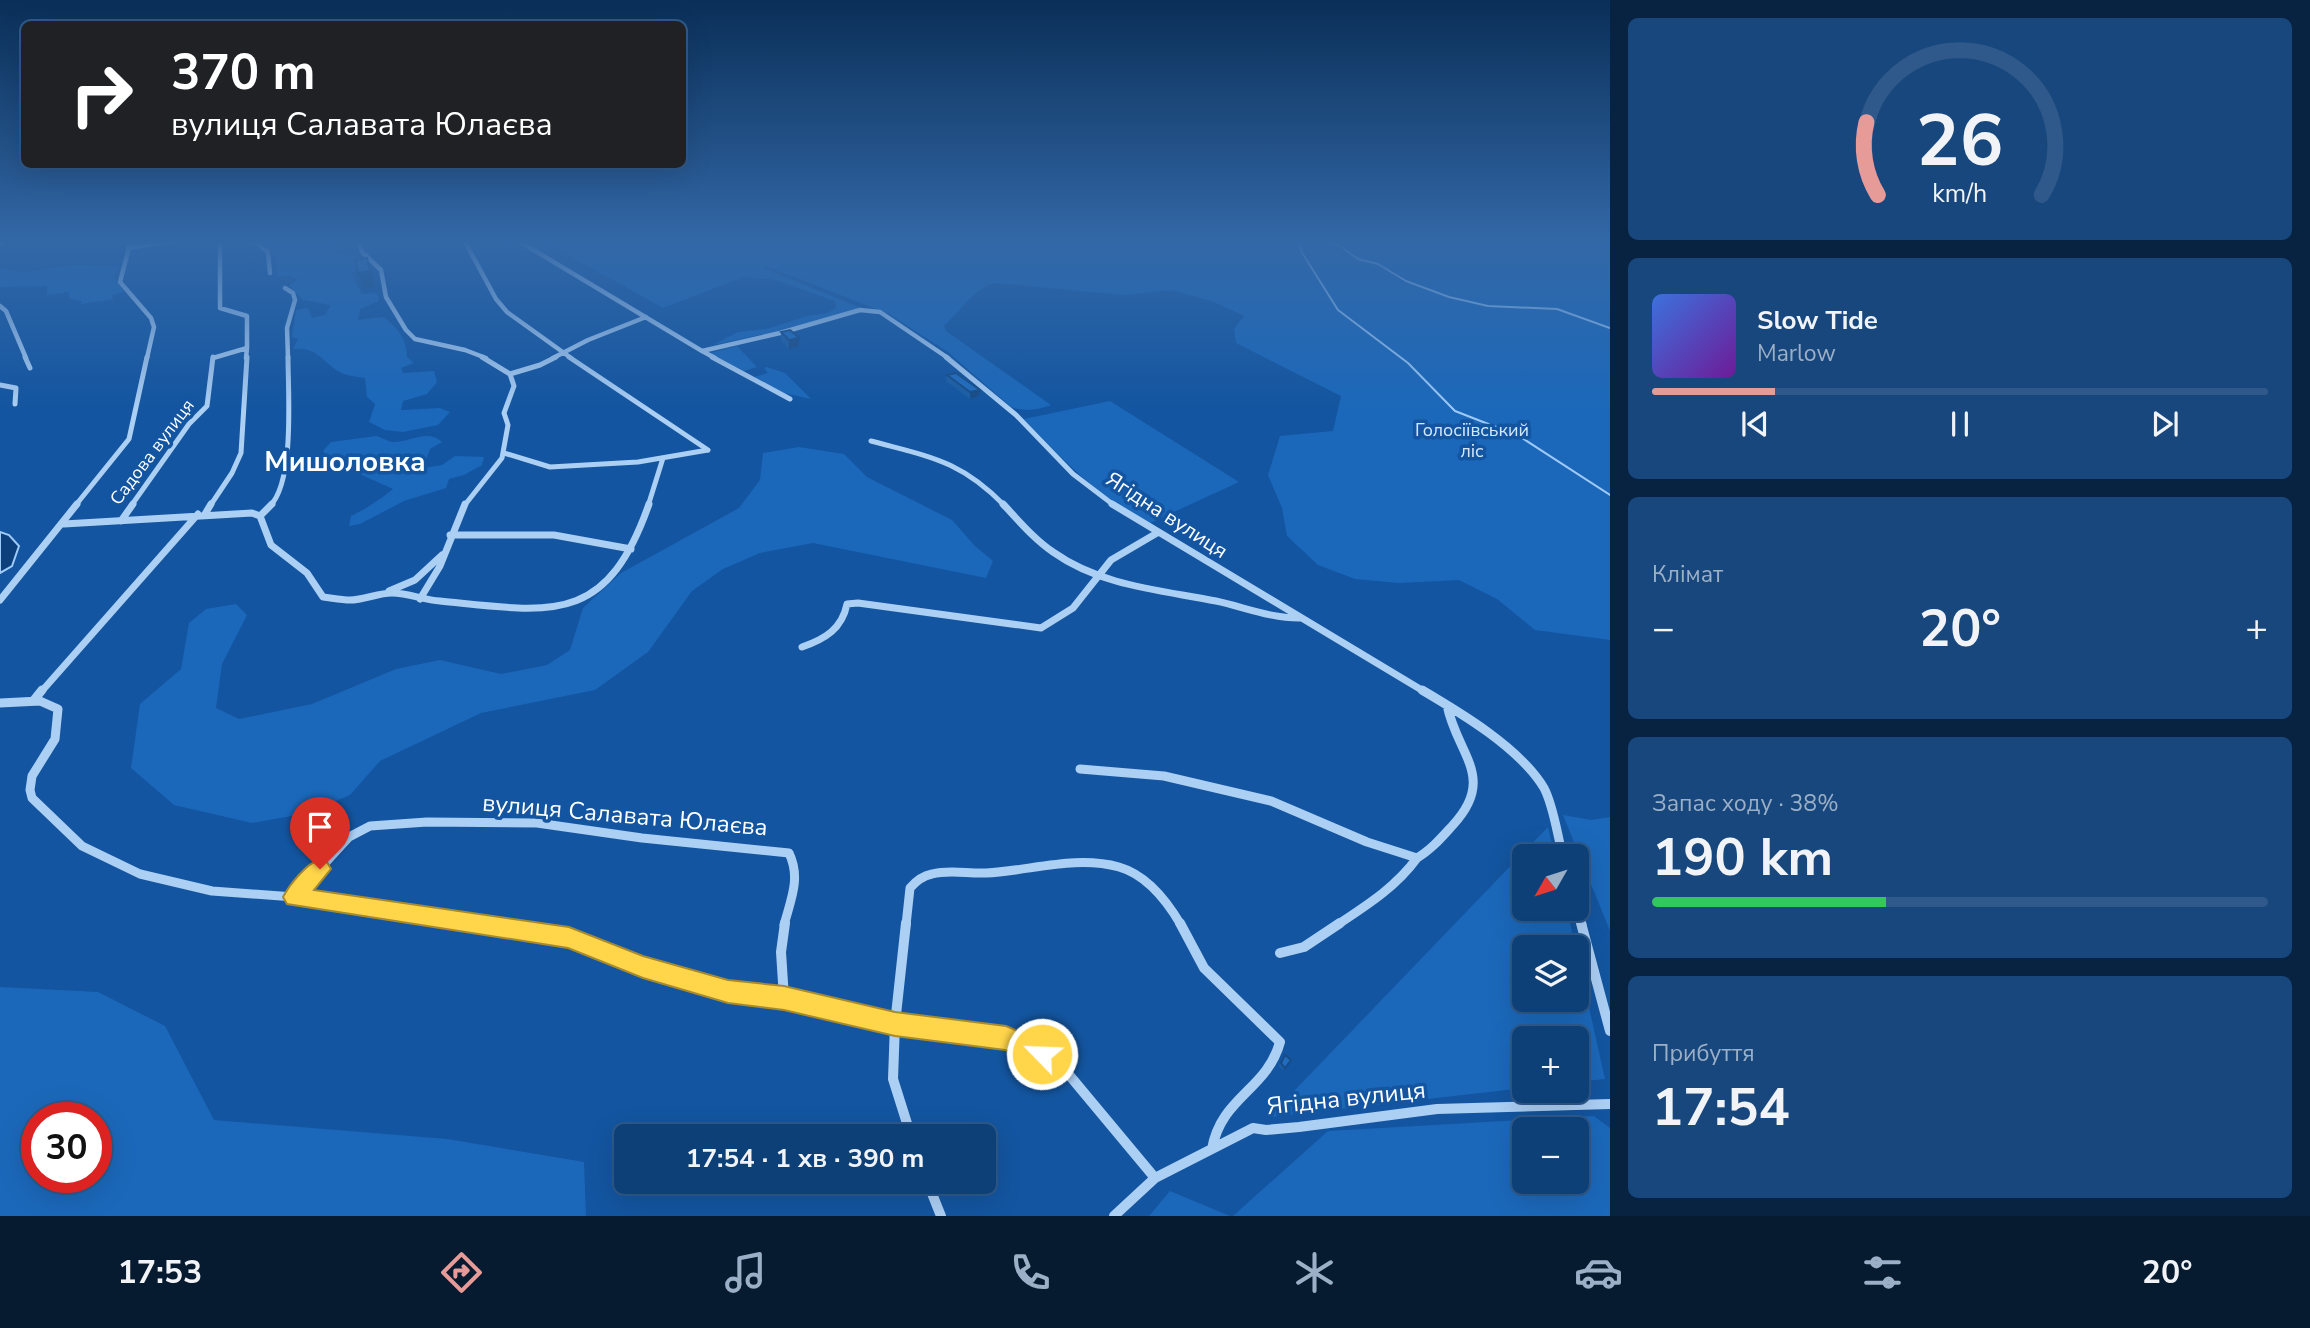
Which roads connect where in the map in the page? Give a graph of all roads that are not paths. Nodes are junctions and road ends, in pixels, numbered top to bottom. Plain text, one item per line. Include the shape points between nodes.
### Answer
1 (133, 297) edge
2 (220, 297) edge
3 (294, 297) edge
4 (386, 297) edge
5 (495, 297) edge
6 (612, 297) edge
7 (0, 306) edge
8 (646, 317) junction
9 (247, 348) junction
10 (702, 351) junction
11 (562, 352) junction
12 (30, 368) dead end
13 (510, 374) junction
14 (0, 385) edge
15 (790, 399) dead end
16 (15, 404) dead end
17 (872, 441) dead end
18 (504, 453) junction
19 (663, 458) junction
20 (202, 514) junction
21 (260, 516) junction
22 (121, 520) junction
23 (64, 524) junction
24 (1157, 533) junction
25 (450, 535) junction
26 (631, 549) junction
27 (442, 554) junction
28 (1100, 577) junction
29 (375, 595) junction
30 (420, 599) junction
31 (0, 600) edge
32 (1300, 618) junction
33 (802, 647) dead end
34 (34, 700) junction
35 (0, 703) edge
36 (1447, 705) junction
37 (1080, 769) dead end
38 (1560, 844) edge
39 (1417, 858) junction
40 (294, 897) junction
41 (1581, 921) edge
42 (1280, 953) dead end
43 (784, 998) junction
44 (895, 1024) junction
45 (1610, 1031) edge
46 (1610, 1104) edge
47 (907, 1124) edge
48 (1212, 1149) junction
49 (1155, 1178) junction
50 (932, 1194) edge
51 (941, 1216) edge
52 (1114, 1216) edge

1 - 23 street via 154,327 130,439
2 - 9 street via 220,308 247,316
3 - 21 street via 287,328 289,438 278,498
4 - 13 street via 415,339 477,354
5 - 11 street
6 - 8 street
7 - 12 street
8 - 10 street
8 - 11 street
9 - 20 street via 241,453
9 - 22 street, Садова вулиця via 213,356 207,406 189,424
10 - 15 street
10 - 24 street, Ягідна вулиця via 860,310 880,312 943,354 1016,415 1073,474
11 - 13 street
11 - 19 street via 708,450
13 - 18 street via 514,386 504,413 508,425
14 - 16 street via 16,388
17 - 28 street via 955,465 993,494 1054,553
18 - 19 street via 550,467
18 - 25 street via 461,510
19 - 26 street
20 - 21 street
20 - 22 street
20 - 34 street via 134,583
21 - 29 street via 268,543 280,556 304,569 324,597 351,600
22 - 23 street
23 - 31 street
24 - 28 street via 1122,552
24 - 32 street, Ягідна вулиця
25 - 26 street via 554,535
25 - 27 street
26 - 30 street via 599,590 563,608
27 - 29 street via 415,580
27 - 30 street
28 - 32 street via 1280,619
28 - 33 street via 1054,624 1041,628 858,603 847,604 830,636
29 - 30 street via 393,593
32 - 36 street, Ягідна вулиця
34 - 35 street
34 - 40 street via 58,709 57,729 53,743 29,776 28,788 32,798 82,846 140,874 212,891
36 - 38 street, Ягідна вулиця via 1506,747 1534,775 1545,790
36 - 39 street via 1452,730 1473,768 1478,788 1473,801
37 - 39 street via 1164,776 1271,801
39 - 42 street via 1384,892 1304,947
40 - 43 street via 569,937 643,967 716,988
40 - 43 street, вулиця Салавата Юлаєва via 349,837 370,825 537,823 779,850 789,853 796,864 797,880 782,938
41 - 45 street
43 - 44 street
44 - 47 street via 893,1079
44 - 48 street via 913,882 944,872 1005,872 1067,863 1121,868 1149,883 1180,923 1204,967 1280,1042 1279,1054 1264,1074 1218,1119
44 - 49 street via 978,1033 1034,1048 1070,1076
46 - 48 street, Ягідна вулиця via 1437,1109 1299,1127 1253,1128
48 - 49 street, Ягідна вулиця
49 - 52 street, Ягідна вулиця
50 - 51 street

